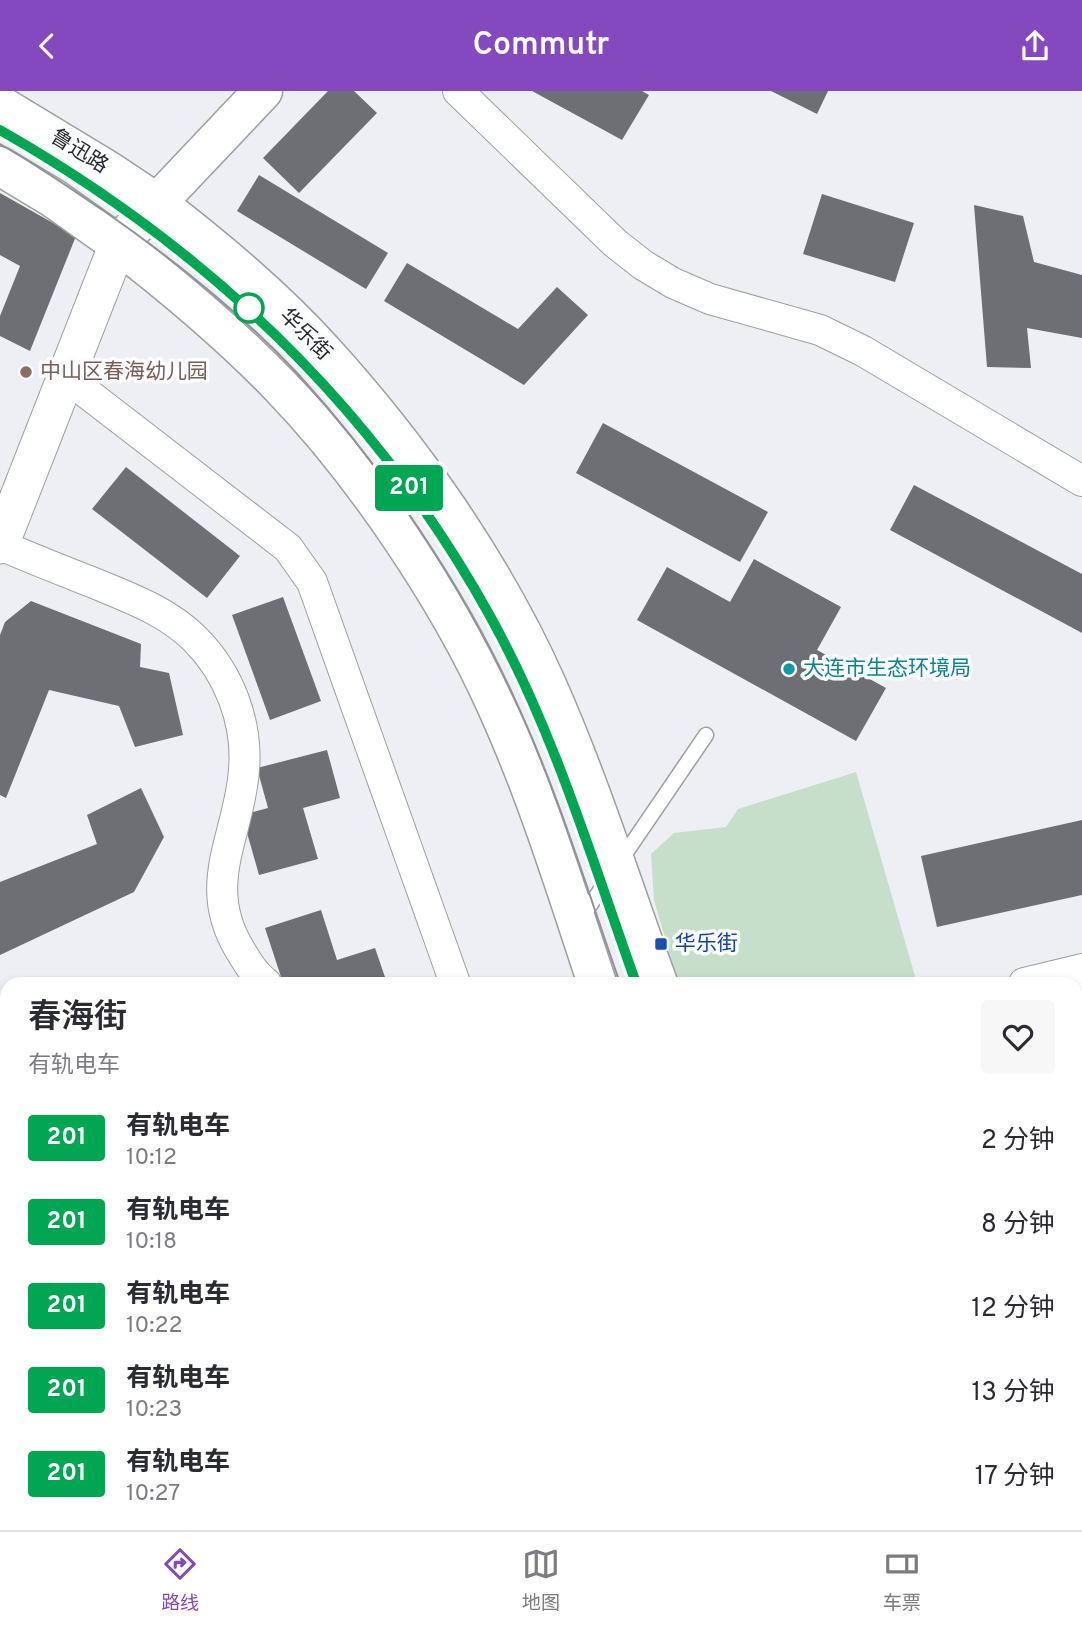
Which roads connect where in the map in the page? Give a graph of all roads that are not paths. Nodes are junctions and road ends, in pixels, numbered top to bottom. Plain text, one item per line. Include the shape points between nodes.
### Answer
1 (263, 91) edge
2 (458, 91) edge
3 (0, 105) edge
4 (0, 166) edge
5 (157, 203) junction
6 (118, 244) junction
7 (66, 377) junction
8 (1082, 481) edge
9 (0, 545) edge
10 (706, 735) dead end
11 (616, 866) junction
12 (577, 924) junction
13 (1082, 969) edge
14 (257, 977) edge
15 (453, 977) edge
16 (595, 977) edge
17 (656, 977) edge
18 (1049, 977) edge

1 - 5 main road
2 - 8 street via 643,265 710,299 820,330 863,351
3 - 5 main road, 鲁迅路
4 - 6 main road
5 - 6 main road
5 - 11 main road, 华乐街 via 213,246 322,350 373,410 466,538 545,683
6 - 7 street
6 - 12 main road via 174,288 281,387 344,463 417,564 496,704
7 - 9 street
7 - 15 street via 288,548 302,566 312,582
9 - 14 street via 155,608 195,639 228,682 242,728 244,770 222,870 222,907 234,941
10 - 11 lane
11 - 12 lane
11 - 17 main road, 华乐街
12 - 16 main road
13 - 18 street

